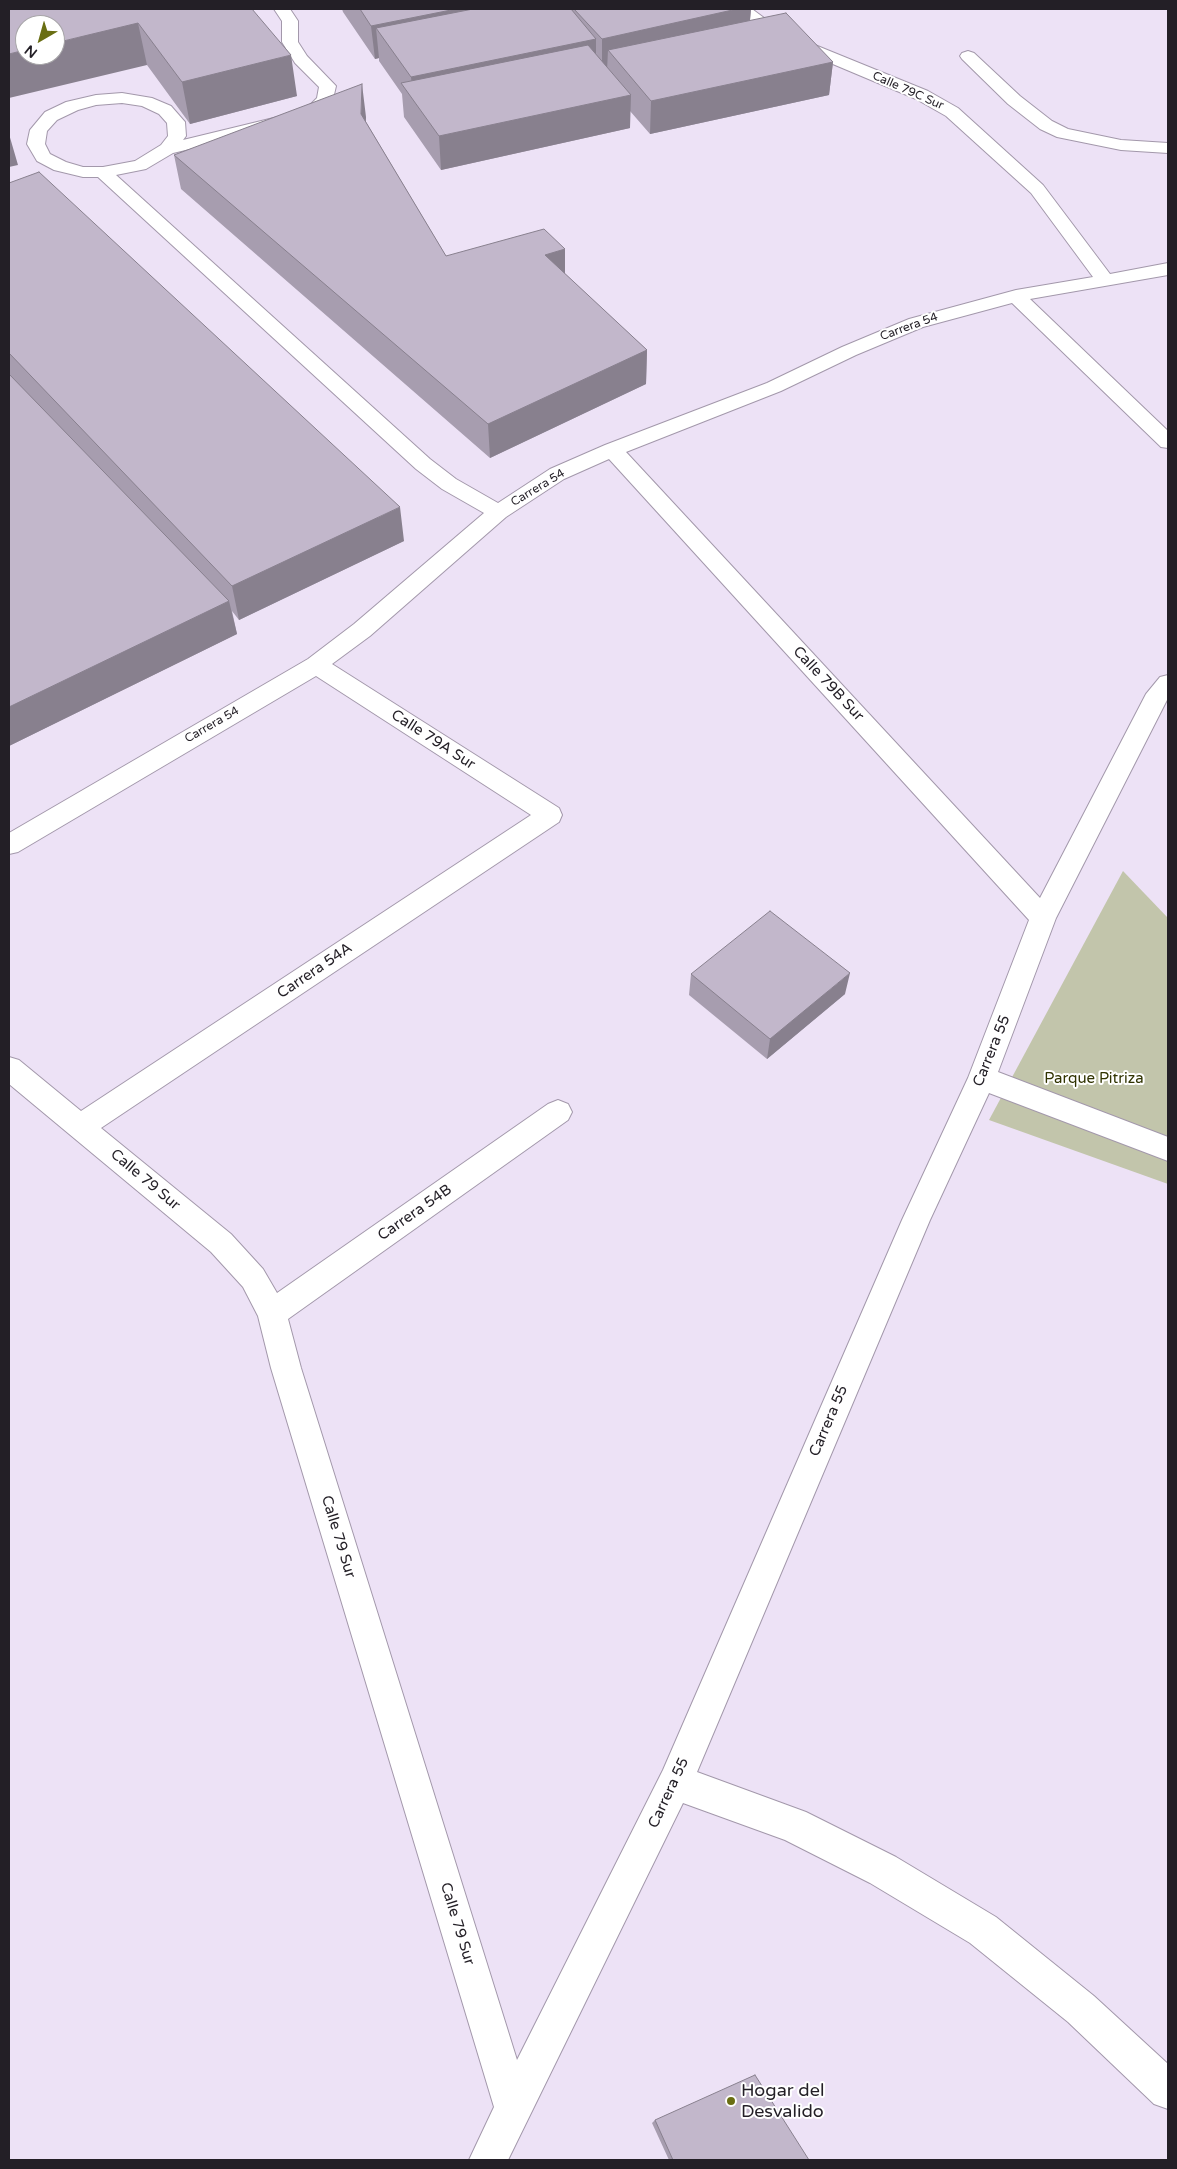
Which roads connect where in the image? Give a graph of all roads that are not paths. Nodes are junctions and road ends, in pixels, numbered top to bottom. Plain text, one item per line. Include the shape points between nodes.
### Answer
1 (282, 9) edge
2 (742, 9) edge
3 (968, 56) dead end
4 (1168, 148) edge
5 (167, 149) junction
6 (93, 172) junction
7 (46, 181) edge
8 (1168, 269) edge
9 (1104, 279) junction
10 (1016, 296) junction
11 (1168, 442) edge
12 (612, 450) junction
13 (498, 512) junction
14 (316, 665) junction
15 (1168, 683) edge
16 (550, 815) joint
17 (9, 845) edge
18 (1043, 918) junction
19 (9, 1068) edge
20 (982, 1078) junction
21 (558, 1112) dead end
22 (80, 1127) junction
23 (1168, 1149) edge
24 (272, 1313) junction
25 (675, 1782) junction
26 (1168, 2090) edge
27 (514, 2107) junction
28 (488, 2160) edge

1 - 5 street via 290,21 290,42 301,59 328,86 325,99 315,110 292,118
2 - 9 street, Calle 79C Sur via 777,35 922,95 952,112 1037,189
3 - 4 street via 1014,100 1062,133 1121,145
5 - 6 street via 140,165
5 - 6 street via 176,136 176,122 165,110 146,102 122,98 96,100 51,116 39,130 36,144 43,157 60,166
6 - 7 street
6 - 13 street via 423,464 449,484
8 - 9 street, Carrera 54
9 - 10 street, Carrera 54
10 - 11 street
10 - 12 street, Carrera 54 via 916,323 774,387
12 - 13 street, Carrera 54 via 557,474
12 - 18 street, Calle 79B Sur
13 - 14 street, Carrera 54 via 362,630
14 - 16 street, Calle 79A Sur
14 - 17 street, Carrera 54
15 - 18 street, Carrera 55 via 1158,694
16 - 22 street, Carrera 54A
18 - 20 street, Carrera 55
19 - 22 street, Calle 79 Sur
20 - 23 street
20 - 25 street, Carrera 55 via 916,1220
21 - 24 street, Carrera 54B
22 - 24 street, Calle 79 Sur via 222,1243 253,1278
24 - 27 street, Calle 79 Sur
25 - 26 street via 793,1824 883,1870 983,1930 1081,2010
25 - 27 street, Carrera 55
27 - 28 street, Carrera 55

